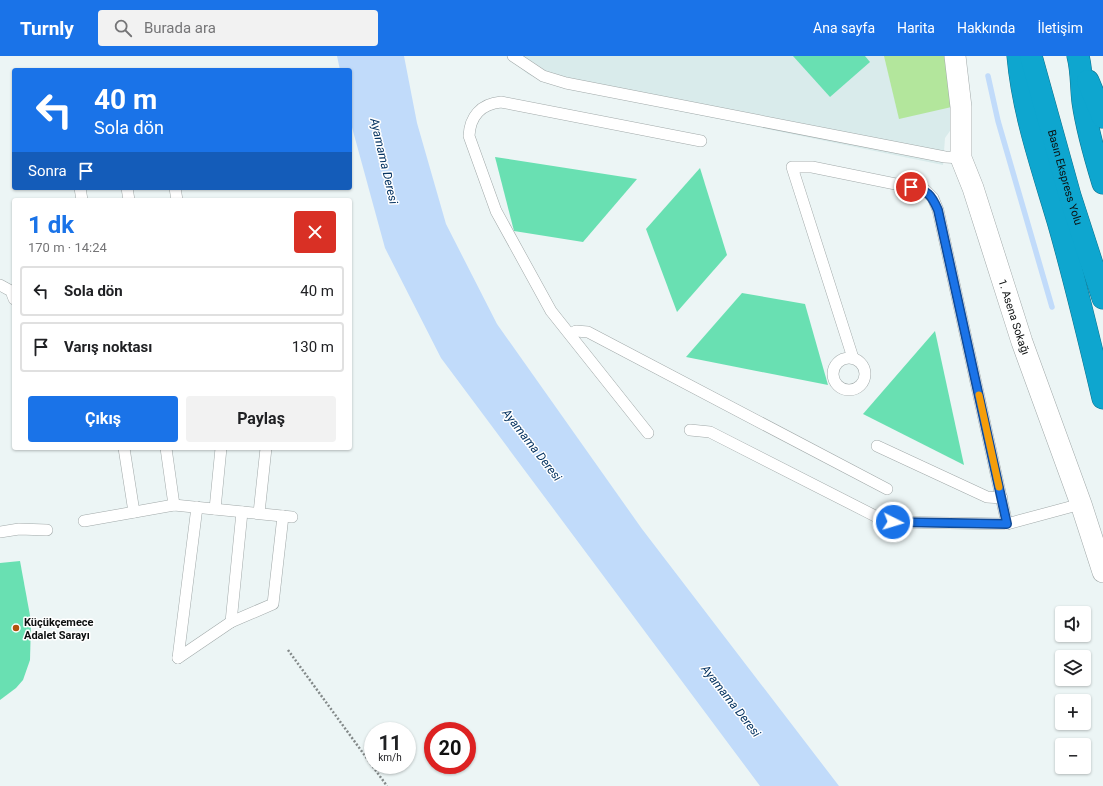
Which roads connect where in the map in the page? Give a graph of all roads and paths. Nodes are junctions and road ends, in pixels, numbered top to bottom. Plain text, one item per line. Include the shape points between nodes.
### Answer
1 (513, 56) edge
2 (955, 56) edge
3 (1018, 56) edge
4 (1031, 56) edge
5 (1080, 62) edge
6 (1103, 117) edge
7 (701, 141) dead end
8 (961, 158) junction
9 (1103, 183) edge
10 (0, 285) edge
11 (12, 294) edge
12 (1103, 298) edge
13 (570, 334) junction
14 (853, 358) dead end
15 (1103, 398) edge
16 (690, 430) dead end
17 (648, 433) dead end
18 (877, 446) dead end
19 (124, 450) edge
20 (166, 450) edge
21 (221, 450) edge
22 (266, 450) edge
23 (888, 489) dead end
24 (1002, 498) junction
25 (1081, 504) junction
26 (174, 505) junction
27 (197, 507) junction
28 (214, 509) junction
29 (134, 512) junction
30 (242, 512) junction
31 (259, 513) junction
32 (84, 522) dead end
33 (1007, 524) junction
34 (47, 530) dead end
35 (0, 532) edge
36 (1103, 572) edge
37 (230, 622) junction
38 (288, 650) dead end
39 (387, 786) edge

1 - 8 lane via 543,76 566,83 945,157
2 - 8 street, 1. Asena Sokağı via 961,108
3 - 15 highway via 1020,84 1075,281
4 - 12 highway, Basın Ekspress Yolu via 1070,196
5 - 6 highway
5 - 9 highway via 1086,121
7 - 13 lane via 501,102 485,106 475,115 470,125 469,136 496,211 551,311
8 - 25 street, 1. Asena Sokağı via 1022,342
10 - 11 lane
13 - 17 lane
13 - 23 lane via 588,332
14 - 24 lane via 792,167 812,167 925,190 933,198 940,218
16 - 33 lane via 710,432 879,518 903,524
18 - 24 lane via 987,496
19 - 29 lane
20 - 26 lane
21 - 28 lane
22 - 31 lane
24 - 33 lane
25 - 33 lane
25 - 36 street, 1. Asena Sokağı
26 - 27 lane
26 - 29 lane
27 - 28 lane
27 - 37 lane via 178,658
28 - 30 lane
29 - 32 lane
30 - 31 lane
30 - 37 lane
31 - 37 lane via 288,516 273,604
34 - 35 lane via 19,529
38 - 39 path

